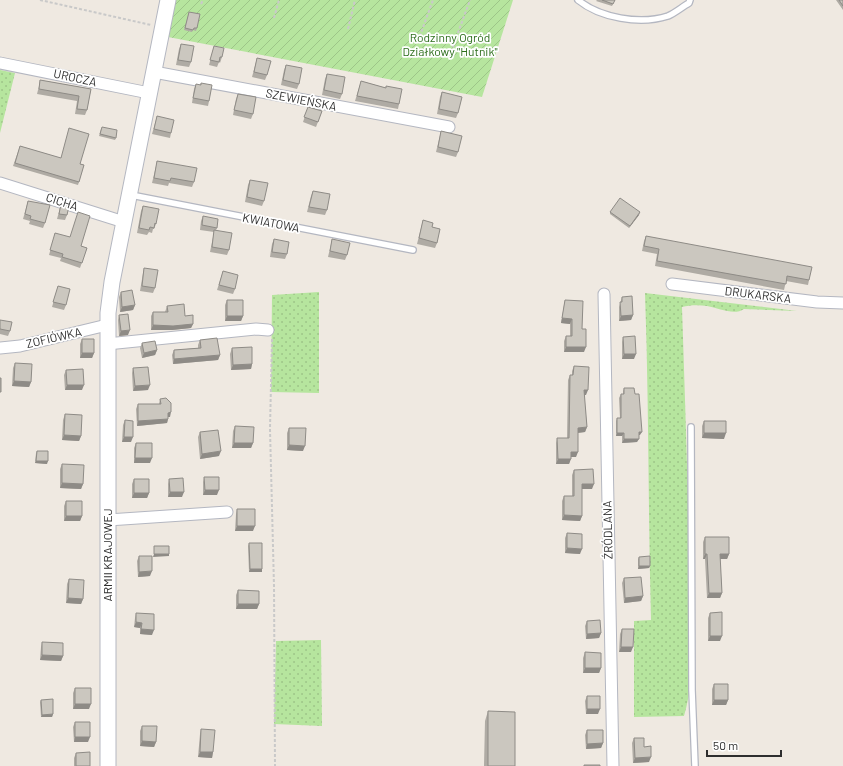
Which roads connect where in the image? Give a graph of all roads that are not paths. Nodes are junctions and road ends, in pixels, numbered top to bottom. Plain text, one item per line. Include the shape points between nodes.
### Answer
1 (168, 0) edge
2 (578, 0) edge
3 (690, 0) edge
4 (0, 63) edge
5 (154, 72) junction
6 (149, 93) junction
7 (449, 127) dead end
8 (0, 183) edge
9 (130, 195) junction
10 (124, 222) junction
11 (413, 250) dead end
12 (672, 284) dead end
13 (604, 294) dead end
14 (843, 303) edge
15 (107, 326) junction
16 (268, 330) road end
17 (107, 344) junction
18 (0, 348) edge
19 (690, 427) dead end
20 (227, 512) dead end
21 (108, 520) junction
22 (108, 766) edge
23 (613, 766) edge
24 (695, 766) edge

1 - 5 street
2 - 3 lane via 603,14 629,19 668,16
4 - 6 street, UROCZA
5 - 6 street
5 - 7 street, SZEWIEŃSKA
6 - 9 street
8 - 10 street, CICHA
9 - 10 street
9 - 11 lane, KWIATOWA
10 - 15 street via 110,292
12 - 14 street, DRUKARSKA
13 - 23 street, ŹRÓDLANA
15 - 17 street, ARMII KRAJOWEJ
15 - 18 street, ZOFIÓWKA via 20,346
16 - 17 street via 256,329
17 - 21 street, ARMII KRAJOWEJ
19 - 24 lane
20 - 21 street
21 - 22 street, ARMII KRAJOWEJ

